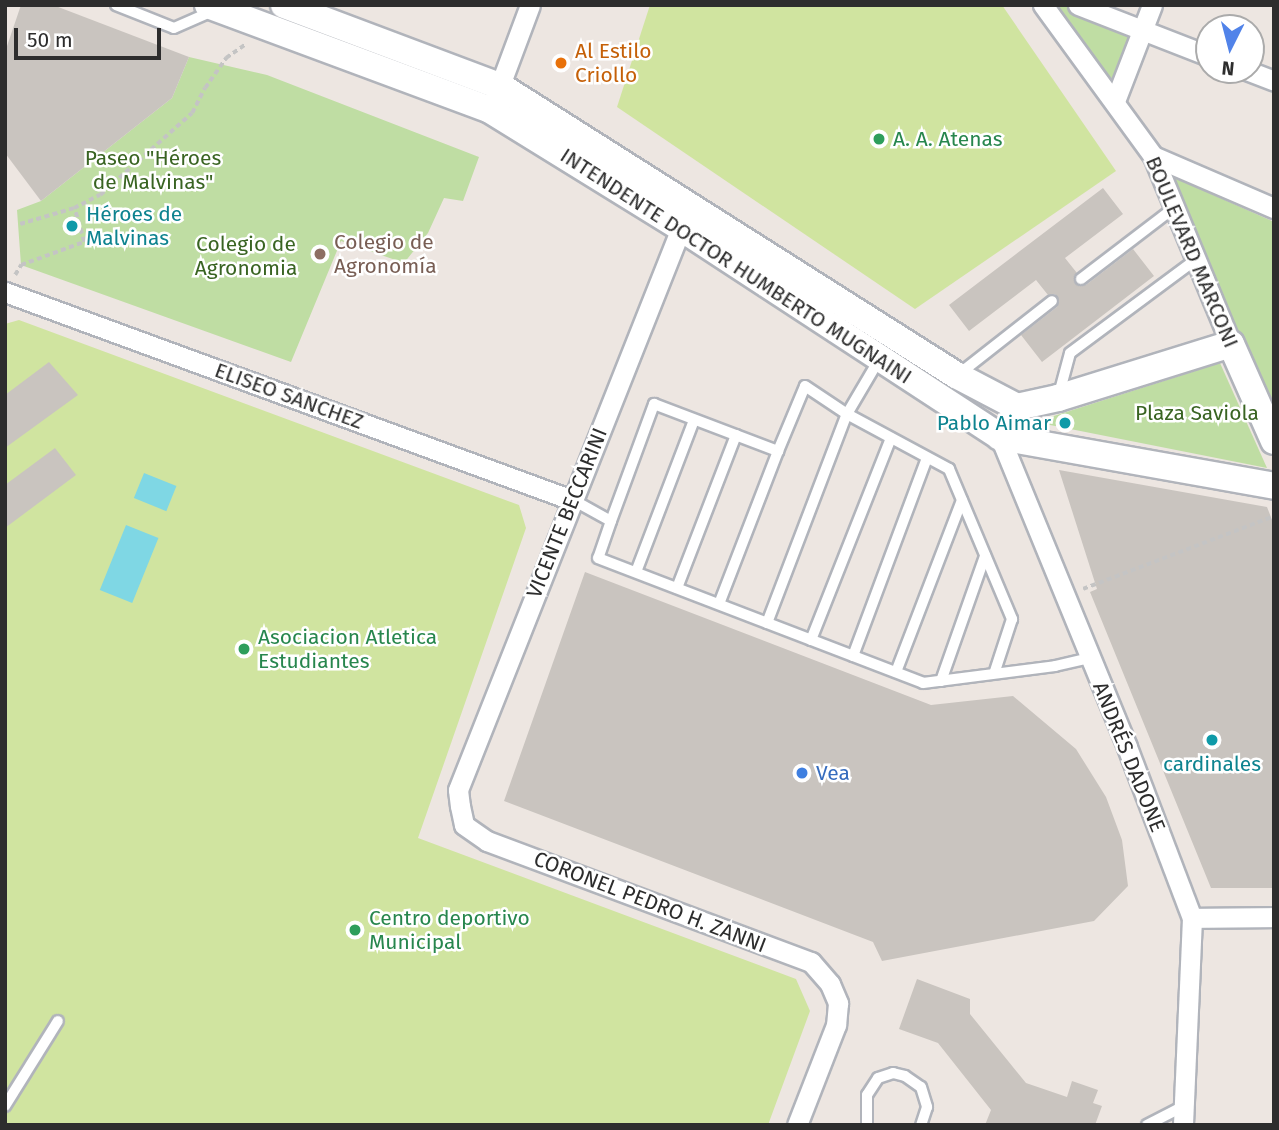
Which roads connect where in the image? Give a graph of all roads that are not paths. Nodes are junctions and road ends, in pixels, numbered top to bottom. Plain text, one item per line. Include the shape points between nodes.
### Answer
1 (116, 5) edge
2 (284, 5) edge
3 (530, 5) edge
4 (1044, 5) edge
5 (1078, 5) edge
6 (1152, 5) edge
7 (213, 7) edge
8 (262, 15) edge
9 (1143, 30) junction
10 (1195, 50) edge
11 (495, 98) junction
12 (1115, 102) junction
13 (1153, 156) junction
14 (1174, 208) junction
15 (1274, 208) edge
16 (686, 216) junction
17 (1195, 260) junction
18 (1081, 279) dead end
19 (5, 292) edge
20 (1052, 301) dead end
21 (1231, 344) junction
22 (880, 358) junction
23 (956, 376) junction
24 (1058, 398) junction
25 (1017, 407) junction
26 (847, 414) junction
27 (694, 419) junction
28 (736, 435) junction
29 (1000, 437) junction
30 (891, 438) junction
31 (1274, 441) edge
32 (778, 451) junction
33 (927, 457) junction
34 (1274, 486) edge
35 (572, 500) junction
36 (962, 500) junction
37 (611, 521) junction
38 (985, 555) junction
39 (636, 572) junction
40 (677, 588) junction
41 (719, 604) junction
42 (767, 623) junction
43 (811, 640) junction
44 (853, 656) junction
45 (1090, 658) junction
46 (995, 671) junction
47 (896, 672) junction
48 (941, 681) junction
49 (464, 825) joint
50 (1274, 917) edge
51 (1192, 918) junction
52 (58, 1021) dead end
53 (5, 1106) edge
54 (1184, 1115) edge
55 (797, 1125) edge
56 (867, 1125) edge
57 (921, 1125) edge
58 (1147, 1125) edge

1 - 7 lane via 174,27
2 - 11 main road, INTENDENTE DOCTOR HUMBERTO MUGNAINI
3 - 11 street
4 - 12 street, BOULEVARD MARCONI
5 - 9 street
6 - 9 street
7 - 8 main road, INTENDENTE DOCTOR HUMBERTO MUGNAINI
8 - 11 main road, INTENDENTE DOCTOR HUMBERTO MUGNAINI
9 - 10 street
9 - 12 street
11 - 16 main road, INTENDENTE DOCTOR HUMBERTO MUGNAINI
12 - 13 street, BOULEVARD MARCONI
13 - 14 street, BOULEVARD MARCONI
13 - 15 street
14 - 17 street, BOULEVARD MARCONI
14 - 18 lane
16 - 22 main road, INTENDENTE DOCTOR HUMBERTO MUGNAINI
16 - 23 main road, INTENDENTE DOCTOR HUMBERTO MUGNAINI
16 - 35 street, VICENTE BECCARINI
17 - 21 street, BOULEVARD MARCONI
17 - 24 lane via 1070,353
19 - 35 street, ELISEO SANCHEZ
20 - 23 lane
21 - 24 main road
21 - 31 main road, BOULEVARD MARCONI
22 - 26 lane
22 - 29 main road, INTENDENTE DOCTOR HUMBERTO MUGNAINI
23 - 25 main road, INTENDENTE DOCTOR HUMBERTO MUGNAINI
24 - 25 main road
25 - 29 street
26 - 30 lane
26 - 32 lane via 805,386
26 - 42 lane
27 - 28 lane
27 - 37 lane via 654,404
27 - 39 lane
28 - 32 lane
28 - 40 lane
29 - 34 main road, INTENDENTE DOCTOR HUMBERTO MUGNAINI
29 - 45 street, ANDRÉS DADONE
30 - 33 lane
30 - 43 lane
32 - 41 lane
33 - 36 lane via 949,469
33 - 44 lane
35 - 37 lane
35 - 49 street, VICENTE BECCARINI via 458,790
36 - 38 lane
36 - 47 lane
37 - 39 lane via 598,558
38 - 46 lane via 1012,620
38 - 48 lane
39 - 40 lane
40 - 41 lane
41 - 42 lane
42 - 43 lane
43 - 44 lane
44 - 47 lane
45 - 46 lane
45 - 51 street, ANDRÉS DADONE
46 - 48 lane
47 - 48 lane via 923,683
49 - 55 street, CORONEL PEDRO H. ZANNI via 487,841 811,962 830,984 838,1003 836,1025
50 - 51 street
51 - 54 street, ANDRÉS DADONE
52 - 53 lane
54 - 58 lane
56 - 57 lane via 867,1095 877,1078 893,1073 920,1087 927,1107

